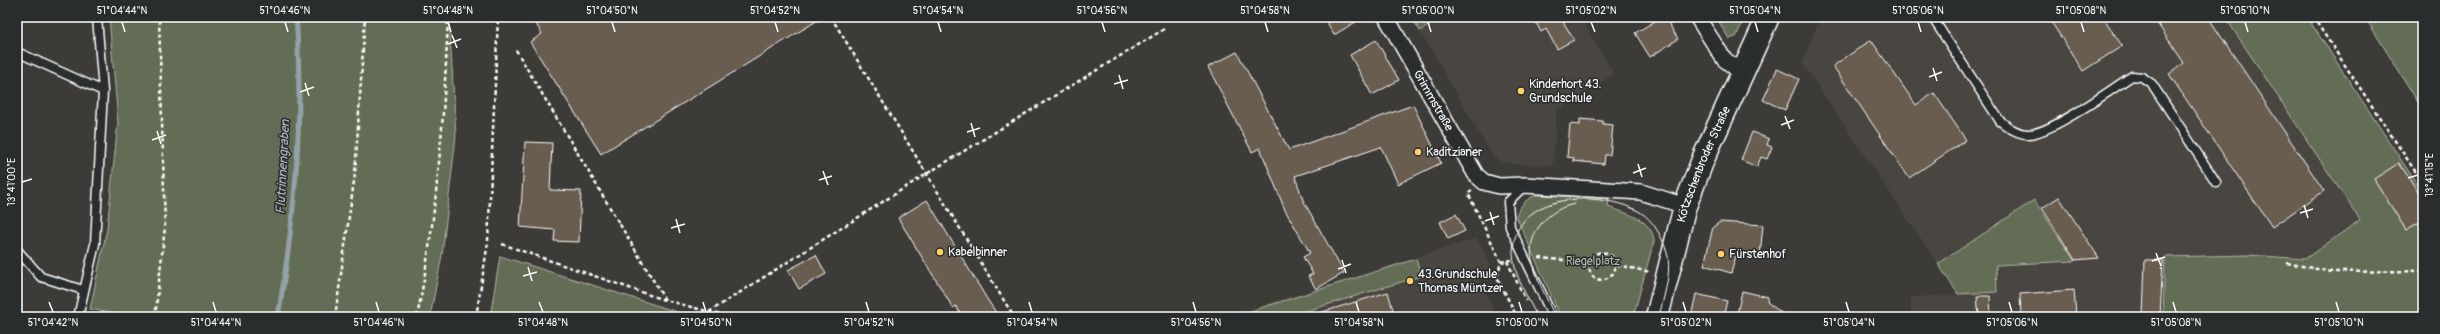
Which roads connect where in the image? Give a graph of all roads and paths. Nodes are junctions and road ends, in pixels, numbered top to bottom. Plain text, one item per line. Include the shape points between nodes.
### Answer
1 (98, 17) edge
2 (159, 17) edge
3 (365, 17) edge
4 (448, 17) edge
5 (498, 17) edge
6 (831, 17) edge
7 (1386, 17) edge
8 (1698, 17) edge
9 (1768, 17) edge
10 (1932, 17) edge
11 (2313, 17) edge
12 (2413, 17) edge
13 (1166, 28) dead end
14 (2423, 32) edge
15 (516, 50) dead end
16 (17, 52) edge
17 (1742, 73) junction
18 (103, 91) junction
19 (928, 173) junction
20 (1484, 182) junction
21 (2216, 182) dead end
22 (2423, 183) edge
23 (1525, 185) junction
24 (1685, 206) junction
25 (502, 244) dead end
26 (17, 250) edge
27 (1526, 259) junction
28 (1507, 261) junction
29 (1502, 262) junction
30 (1588, 262) junction
31 (2286, 263) dead end
32 (1617, 265) junction
33 (2423, 271) edge
34 (1666, 276) junction
35 (83, 290) junction
36 (665, 300) junction
37 (1526, 301) dead end
38 (709, 312) junction
39 (78, 317) edge
40 (155, 317) edge
41 (335, 317) edge
42 (417, 317) edge
43 (476, 317) edge
44 (729, 317) edge
45 (1014, 317) edge
46 (1517, 317) edge
47 (1553, 317) edge
48 (1657, 317) edge

1 - 18 lane
2 - 40 path via 165,227
3 - 41 path via 355,174
4 - 42 path via 443,130 428,264
5 - 43 path via 488,242
6 - 19 path
7 - 20 street, Grimmstraße via 1476,175
8 - 17 street via 1724,59
9 - 17 street, Kötzschenbroder Straße
10 - 21 lane via 2000,121 2013,130 2028,134 2049,128 2132,76 2142,77 2152,84
11 - 22 path
12 - 14 path
13 - 19 path
15 - 36 path
16 - 18 lane
17 - 24 street, Kötzschenbroder Straße
18 - 35 lane via 95,244
19 - 38 path
19 - 45 path
20 - 23 street via 1499,186
20 - 29 path via 1468,193
23 - 24 street via 1641,192
23 - 27 lane via 1508,202 1510,227
24 - 34 street, Kötzschenbroder Straße
25 - 36 path
26 - 35 lane via 41,276
27 - 28 path
27 - 30 path
27 - 47 lane
28 - 29 path
28 - 37 path
29 - 46 path via 1497,277
30 - 32 path via 1593,254 1600,251 1608,253
30 - 32 path via 1588,272 1593,278 1601,280 1610,278
31 - 33 path via 2332,272
32 - 34 path
34 - 48 street, Kötzschenbroder Straße
35 - 39 lane
36 - 38 path
38 - 44 path

